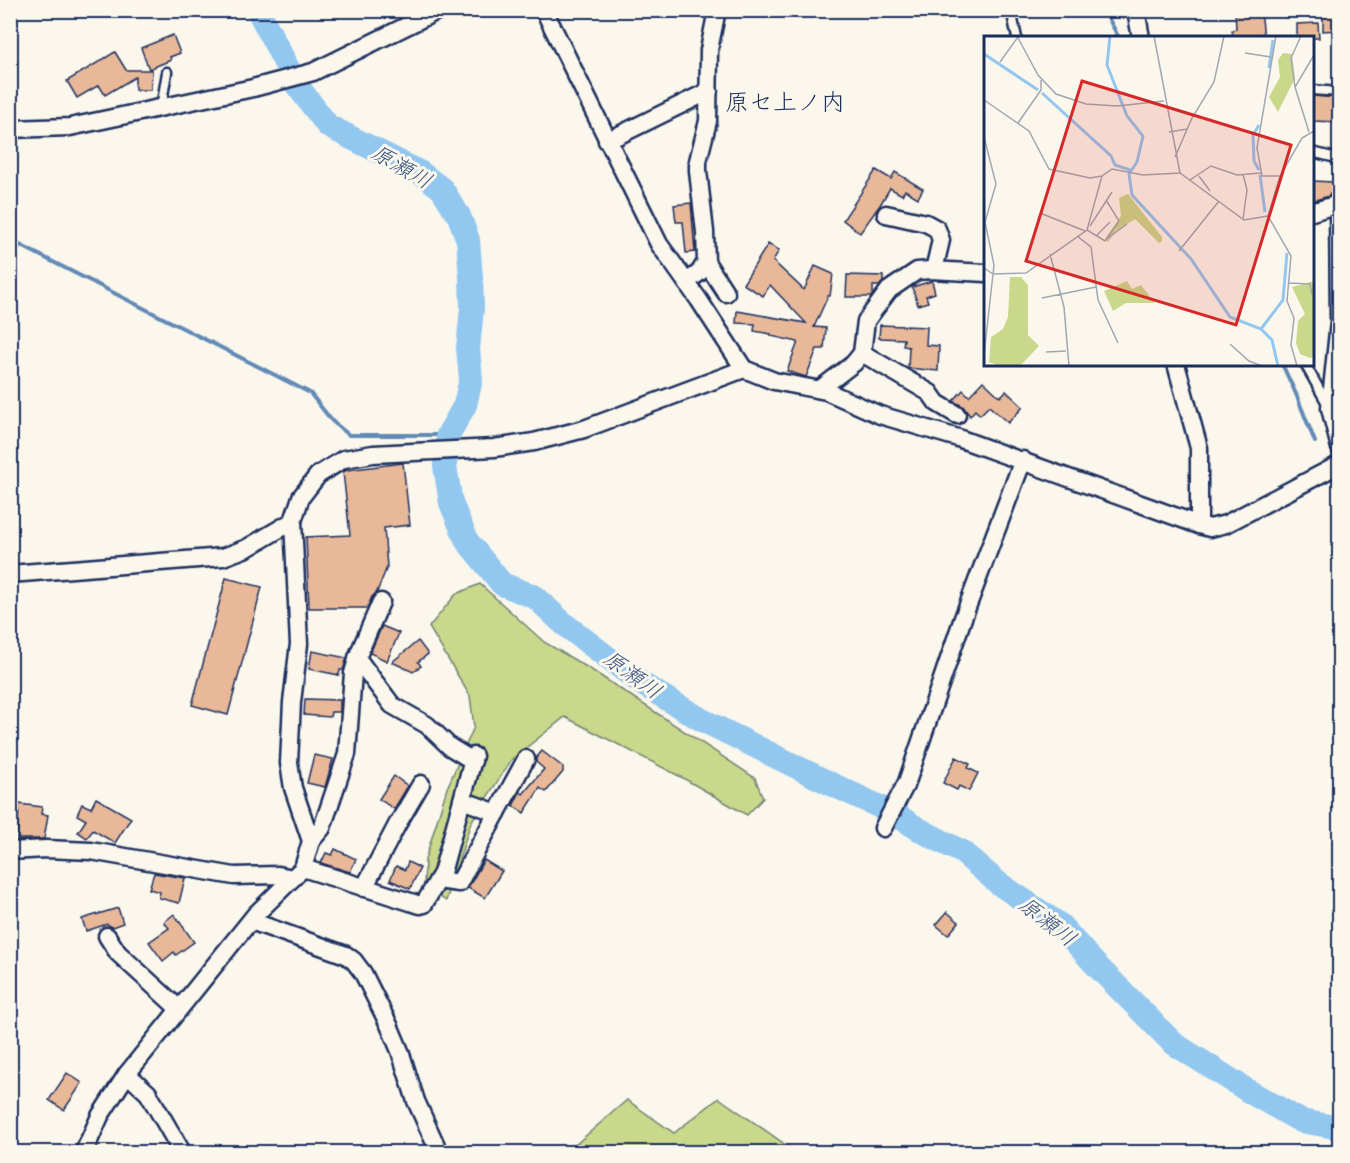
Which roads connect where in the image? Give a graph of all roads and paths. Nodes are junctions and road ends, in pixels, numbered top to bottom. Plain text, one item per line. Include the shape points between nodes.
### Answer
1 (439, 10) edge
2 (544, 10) edge
3 (717, 10) edge
4 (1011, 10) edge
5 (1137, 10) edge
6 (1017, 36) edge
7 (1141, 36) edge
8 (167, 72) dead end
9 (1314, 90) edge
10 (709, 91) junction
11 (1340, 92) edge
12 (161, 108) junction
13 (10, 129) edge
14 (607, 141) junction
15 (1314, 152) edge
16 (1340, 159) edge
17 (1339, 200) edge
18 (1314, 211) edge
19 (886, 214) dead end
20 (706, 262) junction
21 (934, 270) junction
22 (984, 273) edge
23 (686, 282) junction
24 (726, 293) dead end
25 (862, 353) junction
26 (1177, 366) edge
27 (1306, 366) edge
28 (744, 369) junction
29 (820, 389) junction
30 (937, 403) junction
31 (1330, 408) junction
32 (957, 415) dead end
33 (926, 427) junction
34 (1340, 448) edge
35 (1023, 460) junction
36 (1340, 464) edge
37 (293, 521) junction
38 (1198, 525) junction
39 (10, 574) edge
40 (381, 602) dead end
41 (357, 658) junction
42 (526, 759) dead end
43 (421, 784) dead end
44 (462, 800) junction
45 (497, 813) junction
46 (883, 828) dead end
47 (311, 841) junction
48 (10, 851) edge
49 (298, 873) junction
50 (438, 880) junction
51 (364, 888) junction
52 (250, 921) junction
53 (106, 936) dead end
54 (179, 1009) junction
55 (127, 1074) junction
56 (84, 1152) edge
57 (182, 1152) edge
58 (439, 1152) edge

1 - 12 street via 313,72
2 - 14 street
3 - 10 street via 710,50
4 - 6 lane
5 - 7 street
8 - 12 lane
9 - 11 lane
10 - 14 street
10 - 20 street via 708,121 698,161
12 - 13 street via 70,127
14 - 23 street via 659,244
15 - 16 lane
17 - 18 street
17 - 31 street via 1339,322
19 - 21 street via 937,229 941,240
20 - 23 street
20 - 24 street
21 - 22 street
21 - 25 street via 918,271 889,290 866,321
23 - 28 street
25 - 29 street
25 - 30 street via 930,393
26 - 38 street via 1199,447
27 - 31 lane
28 - 29 street via 774,381
28 - 37 street via 584,429 534,442 344,459 318,475 301,497
29 - 33 street via 880,415
30 - 32 street
30 - 33 street
31 - 34 street
33 - 35 street
35 - 38 street
35 - 46 street via 906,785
36 - 38 street via 1226,524 1210,528
37 - 39 street via 223,557
37 - 47 street via 299,644 289,763
40 - 41 street
41 - 44 street via 392,705 427,725 450,747 474,758
41 - 47 street via 347,754 322,828
42 - 45 street
43 - 51 street
44 - 45 street
44 - 50 street
45 - 50 street via 459,883
47 - 49 street
48 - 49 street via 92,851 234,876
49 - 51 street
49 - 52 street
50 - 51 street via 420,905
52 - 54 street
52 - 58 street via 354,961 389,1025
53 - 54 street via 118,953
54 - 55 street
55 - 56 street via 100,1116
55 - 57 street via 148,1093

